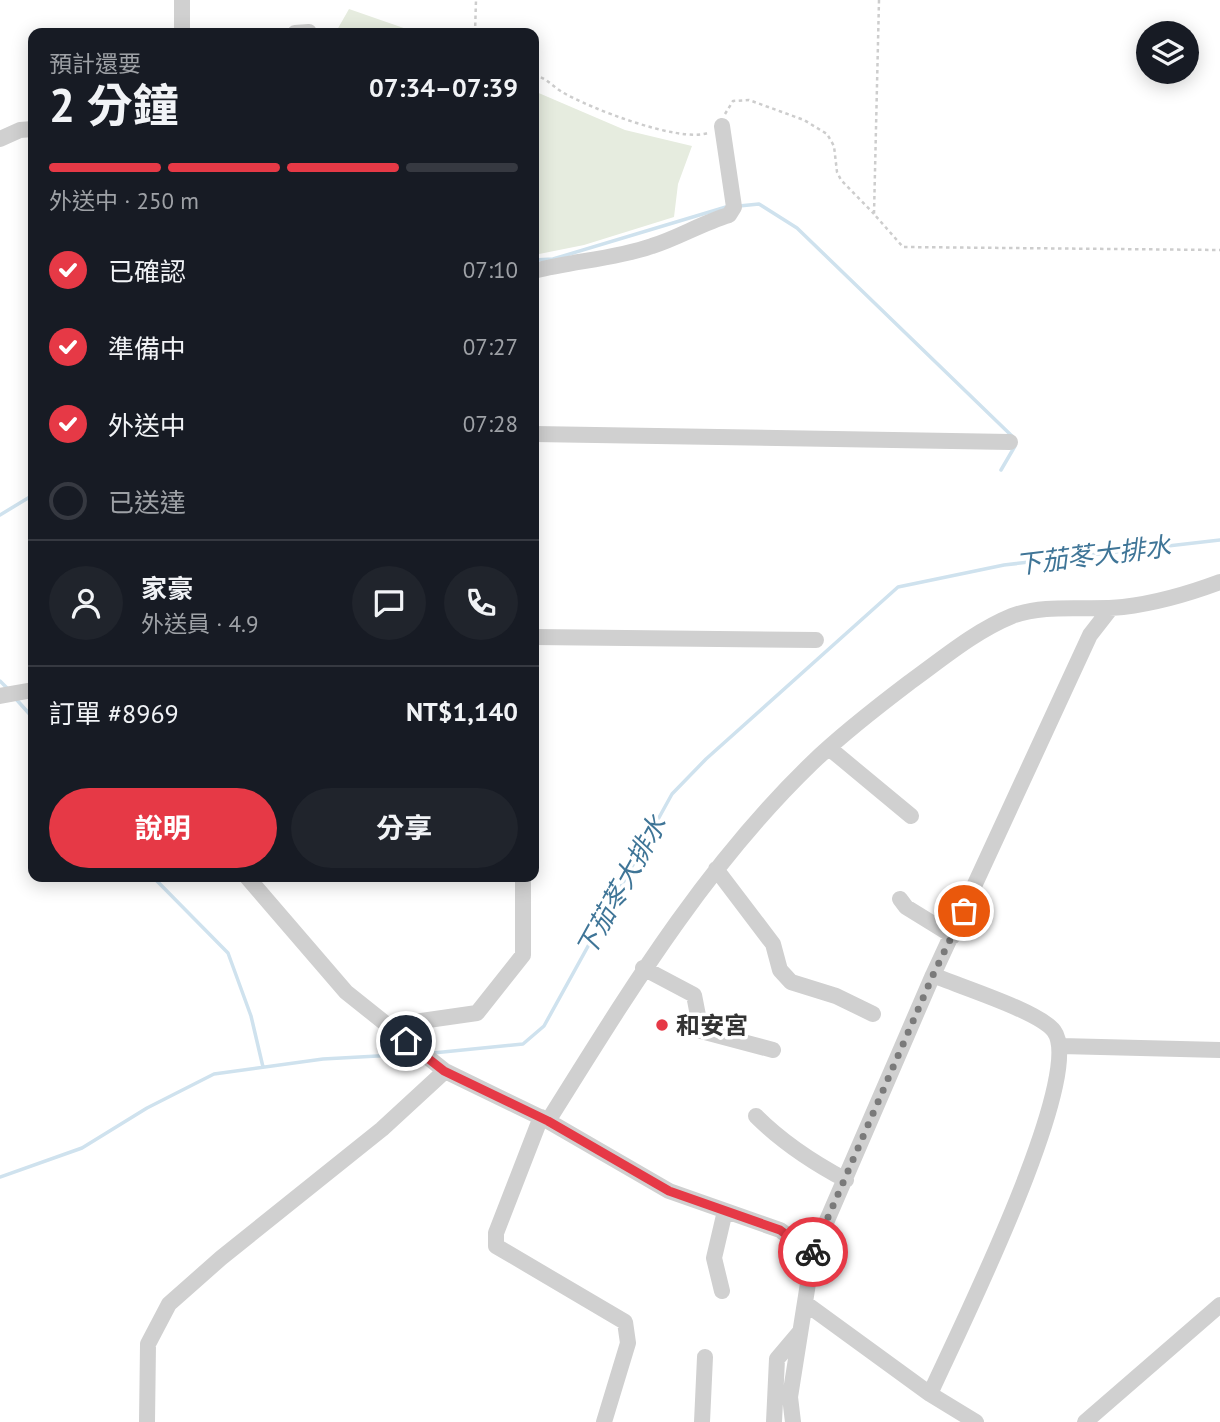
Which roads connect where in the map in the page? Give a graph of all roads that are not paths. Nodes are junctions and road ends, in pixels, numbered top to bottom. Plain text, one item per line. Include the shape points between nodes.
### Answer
1 (182, 0) edge
2 (182, 28) edge
3 (722, 126) dead end
4 (28, 129) edge
5 (0, 139) edge
6 (539, 270) edge
7 (539, 434) edge
8 (1010, 442) dead end
9 (1220, 582) edge
10 (1111, 608) junction
11 (539, 637) edge
12 (816, 640) dead end
13 (28, 691) edge
14 (2, 696) edge
15 (829, 748) junction
16 (911, 816) dead end
17 (716, 869) junction
18 (251, 882) edge
19 (523, 882) edge
20 (900, 899) dead end
21 (953, 936) junction
22 (643, 968) junction
23 (933, 975) junction
24 (873, 1014) dead end
25 (386, 1026) junction
26 (1061, 1046) junction
27 (773, 1050) dead end
28 (1220, 1050) edge
29 (444, 1071) junction
30 (755, 1116) dead end
31 (545, 1119) junction
32 (846, 1180) junction
33 (725, 1211) junction
34 (809, 1262) junction
35 (722, 1292) dead end
36 (805, 1303) junction
37 (1220, 1305) edge
38 (800, 1331) junction
39 (705, 1357) dead end
40 (930, 1394) junction
41 (147, 1422) edge
42 (604, 1422) edge
43 (702, 1422) edge
44 (774, 1422) edge
45 (793, 1422) edge
46 (975, 1422) edge
47 (1085, 1422) edge

1 - 2 street
3 - 6 street via 734,208 729,215 655,246
4 - 5 street
7 - 8 street
9 - 10 street via 1181,597
10 - 15 street via 1013,615 964,642
10 - 21 street via 1090,635
11 - 12 street
13 - 14 street
15 - 16 street
15 - 17 street
17 - 22 street
17 - 24 street via 773,944 780,971 791,982
18 - 25 street via 346,992
19 - 25 street via 523,955 477,1013
20 - 21 street
21 - 23 street
22 - 27 street via 694,995 701,1031
22 - 31 street
23 - 26 street via 1029,1014 1053,1030
23 - 32 street
25 - 29 street
26 - 28 street
26 - 40 street via 1030,1173
29 - 31 street
29 - 41 street via 382,1129 169,1304 148,1344
30 - 32 street via 807,1159
31 - 33 street via 669,1191
31 - 42 street via 496,1233 496,1246 625,1322 628,1343
32 - 34 street
33 - 34 street via 790,1236 803,1247
33 - 35 street via 714,1258
34 - 36 street
36 - 38 street
36 - 40 street
37 - 47 street
38 - 44 street via 778,1359
38 - 45 street via 790,1397
39 - 43 street
40 - 46 street

